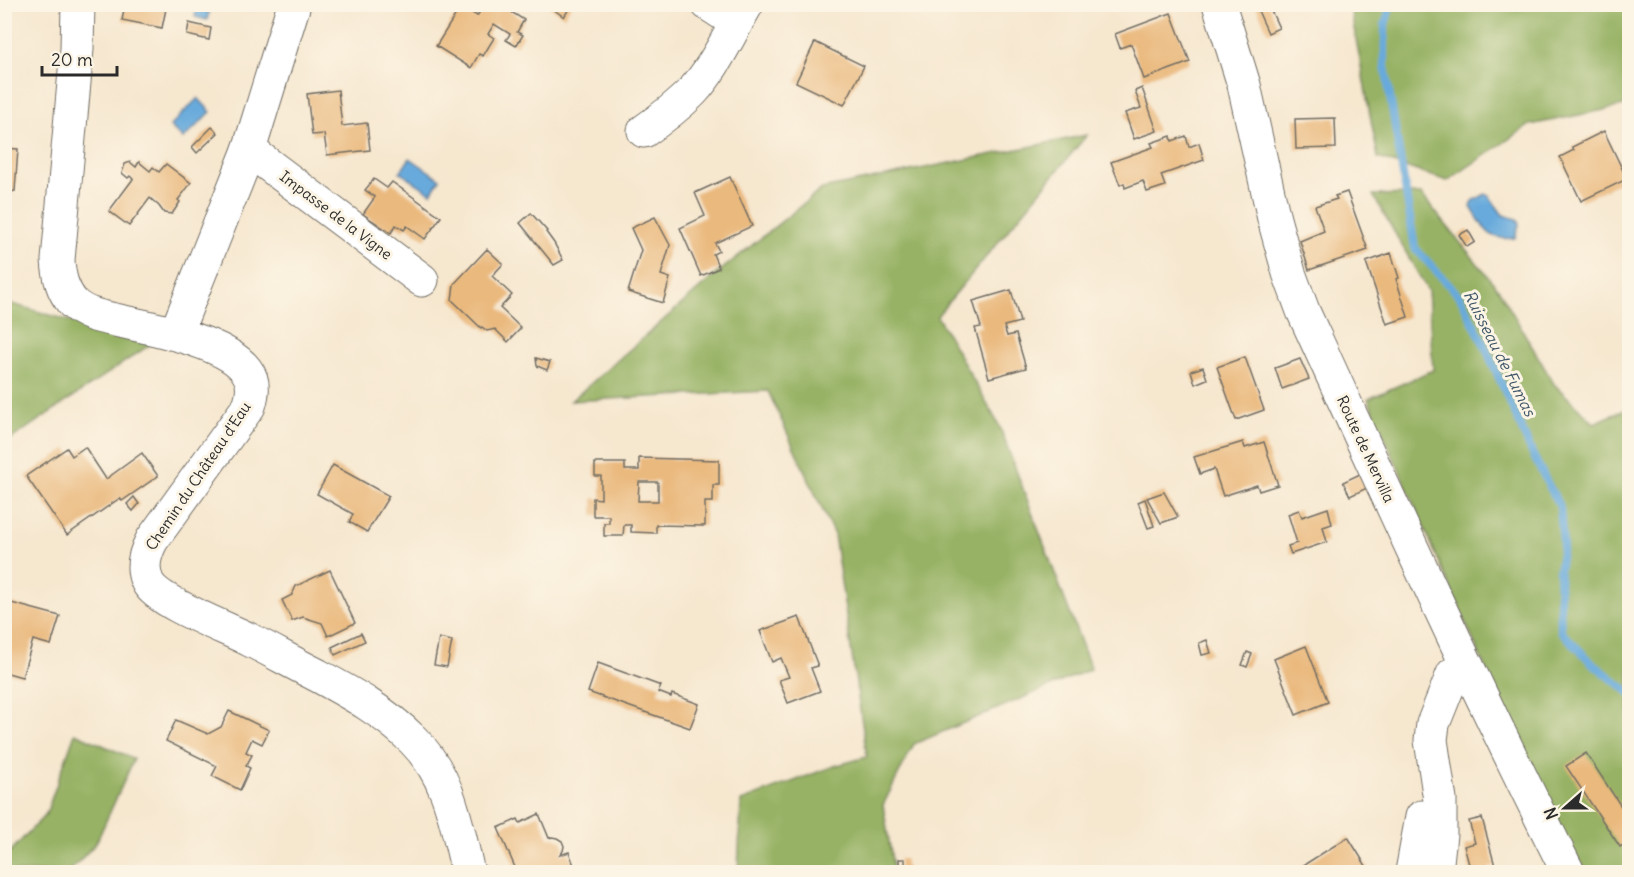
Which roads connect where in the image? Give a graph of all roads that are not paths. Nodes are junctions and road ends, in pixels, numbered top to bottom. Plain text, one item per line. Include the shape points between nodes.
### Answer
1 (78, 4) edge
2 (294, 4) edge
3 (708, 4) edge
4 (1219, 4) edge
5 (742, 13) edge
6 (644, 131) dead end
7 (249, 150) junction
8 (422, 280) dead end
9 (176, 333) junction
10 (1467, 668) junction
11 (1436, 769) junction
12 (468, 873) edge
13 (1412, 873) edge
14 (1436, 873) edge
15 (1568, 873) edge

1 - 9 street, Chemin du Château d'Eau via 59,278 75,304 92,314
2 - 7 street
3 - 5 street
4 - 10 street, Route de Mervilla via 1244,85 1274,219 1303,311
5 - 6 street via 693,91
7 - 8 street, Impasse de la Vigne
7 - 9 street
9 - 12 street, Chemin du Château d'Eau via 223,351 240,363 251,378 253,393 249,406 152,540 143,569 148,584 170,602 250,639 362,699 390,719 430,759 444,784
10 - 11 street via 1453,674 1433,724 1431,740
10 - 15 street, Route de Mervilla
11 - 13 street via 1422,815
11 - 14 street via 1440,800

